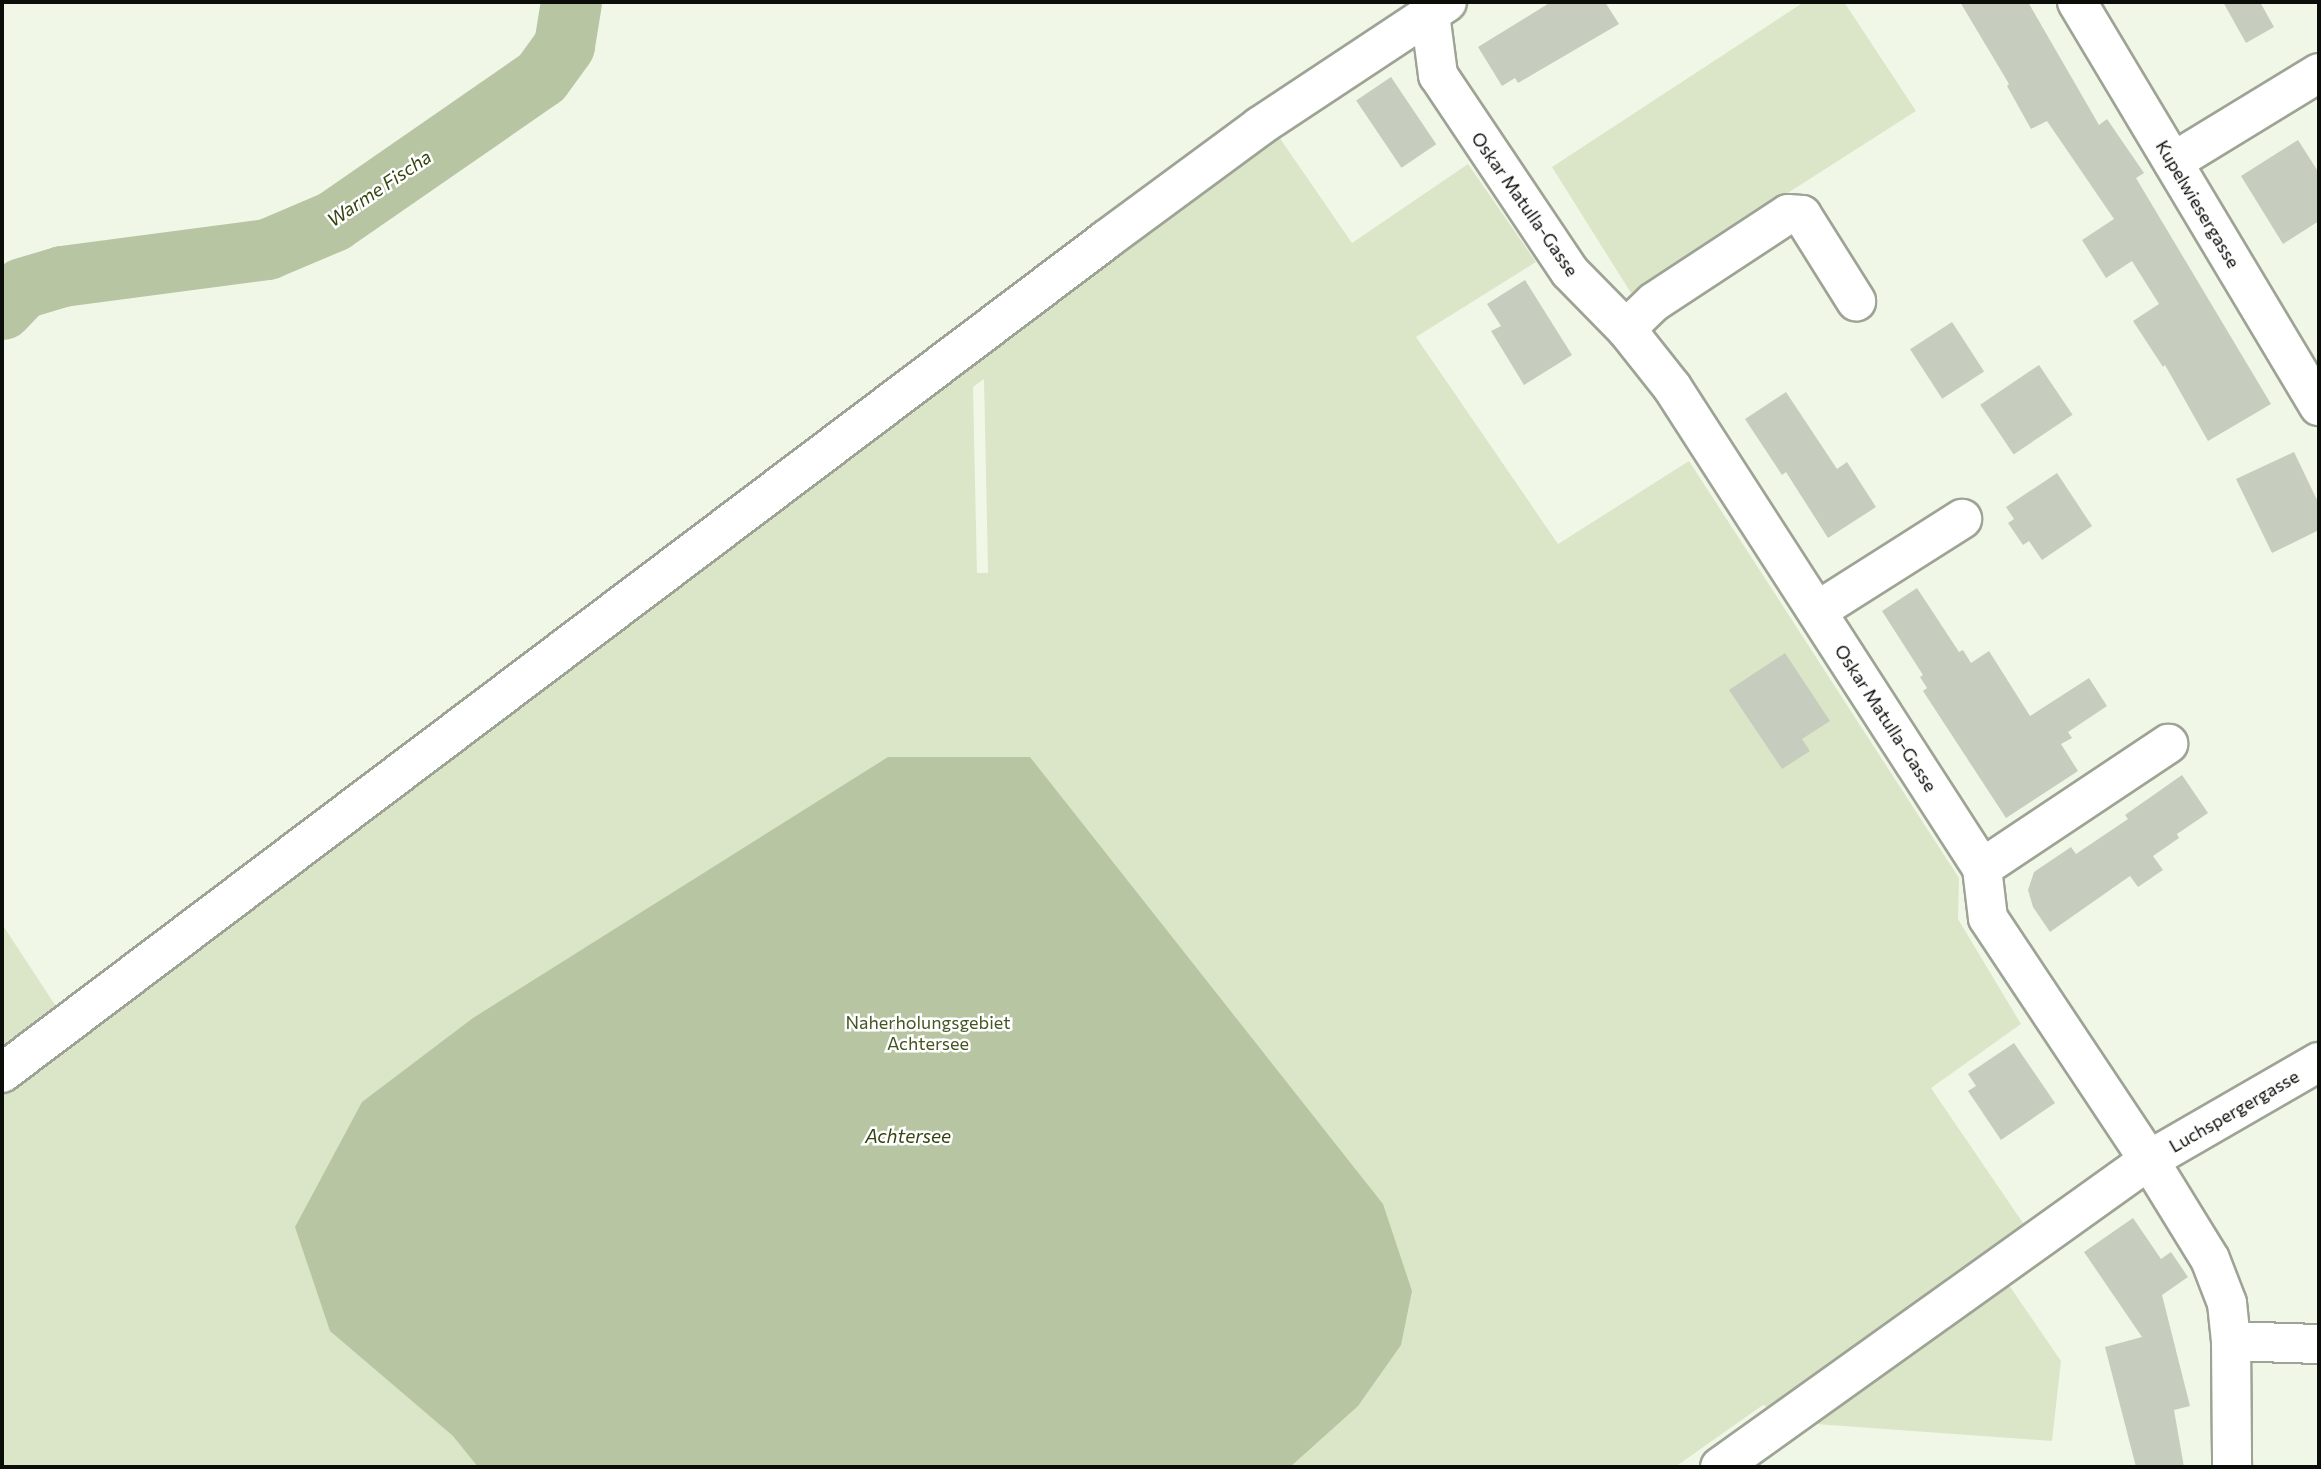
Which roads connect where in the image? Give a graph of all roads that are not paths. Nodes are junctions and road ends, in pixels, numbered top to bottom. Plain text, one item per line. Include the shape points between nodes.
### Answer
1 (2077, 2) edge
2 (1438, 8) edge
3 (2319, 73) edge
4 (2173, 162) junction
5 (1856, 301) dead end
6 (1626, 329) junction
7 (2319, 406) edge
8 (1962, 519) dead end
9 (1817, 611) junction
10 (2168, 744) dead end
11 (1982, 867) junction
12 (2319, 1062) edge
13 (2, 1073) edge
14 (2149, 1160) junction
15 (2231, 1341) junction
16 (2319, 1344) edge
17 (1720, 1467) edge
18 (2232, 1467) edge

1 - 4 street, Kupelwiesergasse
2 - 6 street, Oskar Matulla-Gasse via 1437,75 1570,272
2 - 13 street via 1260,126 1118,230
3 - 4 street
4 - 7 street, Kupelwiesergasse
5 - 6 street via 1802,215 1788,214 1654,302
6 - 9 street, Oskar Matulla-Gasse via 1672,387
8 - 9 street
9 - 11 street, Oskar Matulla-Gasse
10 - 11 street
11 - 14 street, Oskar Matulla-Gasse via 1987,918
12 - 14 street, Luchspergergasse
14 - 15 street, Oskar Matulla-Gasse via 2210,1259 2227,1303
14 - 17 street, Luchspergergasse
15 - 16 street
15 - 18 street, Oskar Matulla-Gasse

